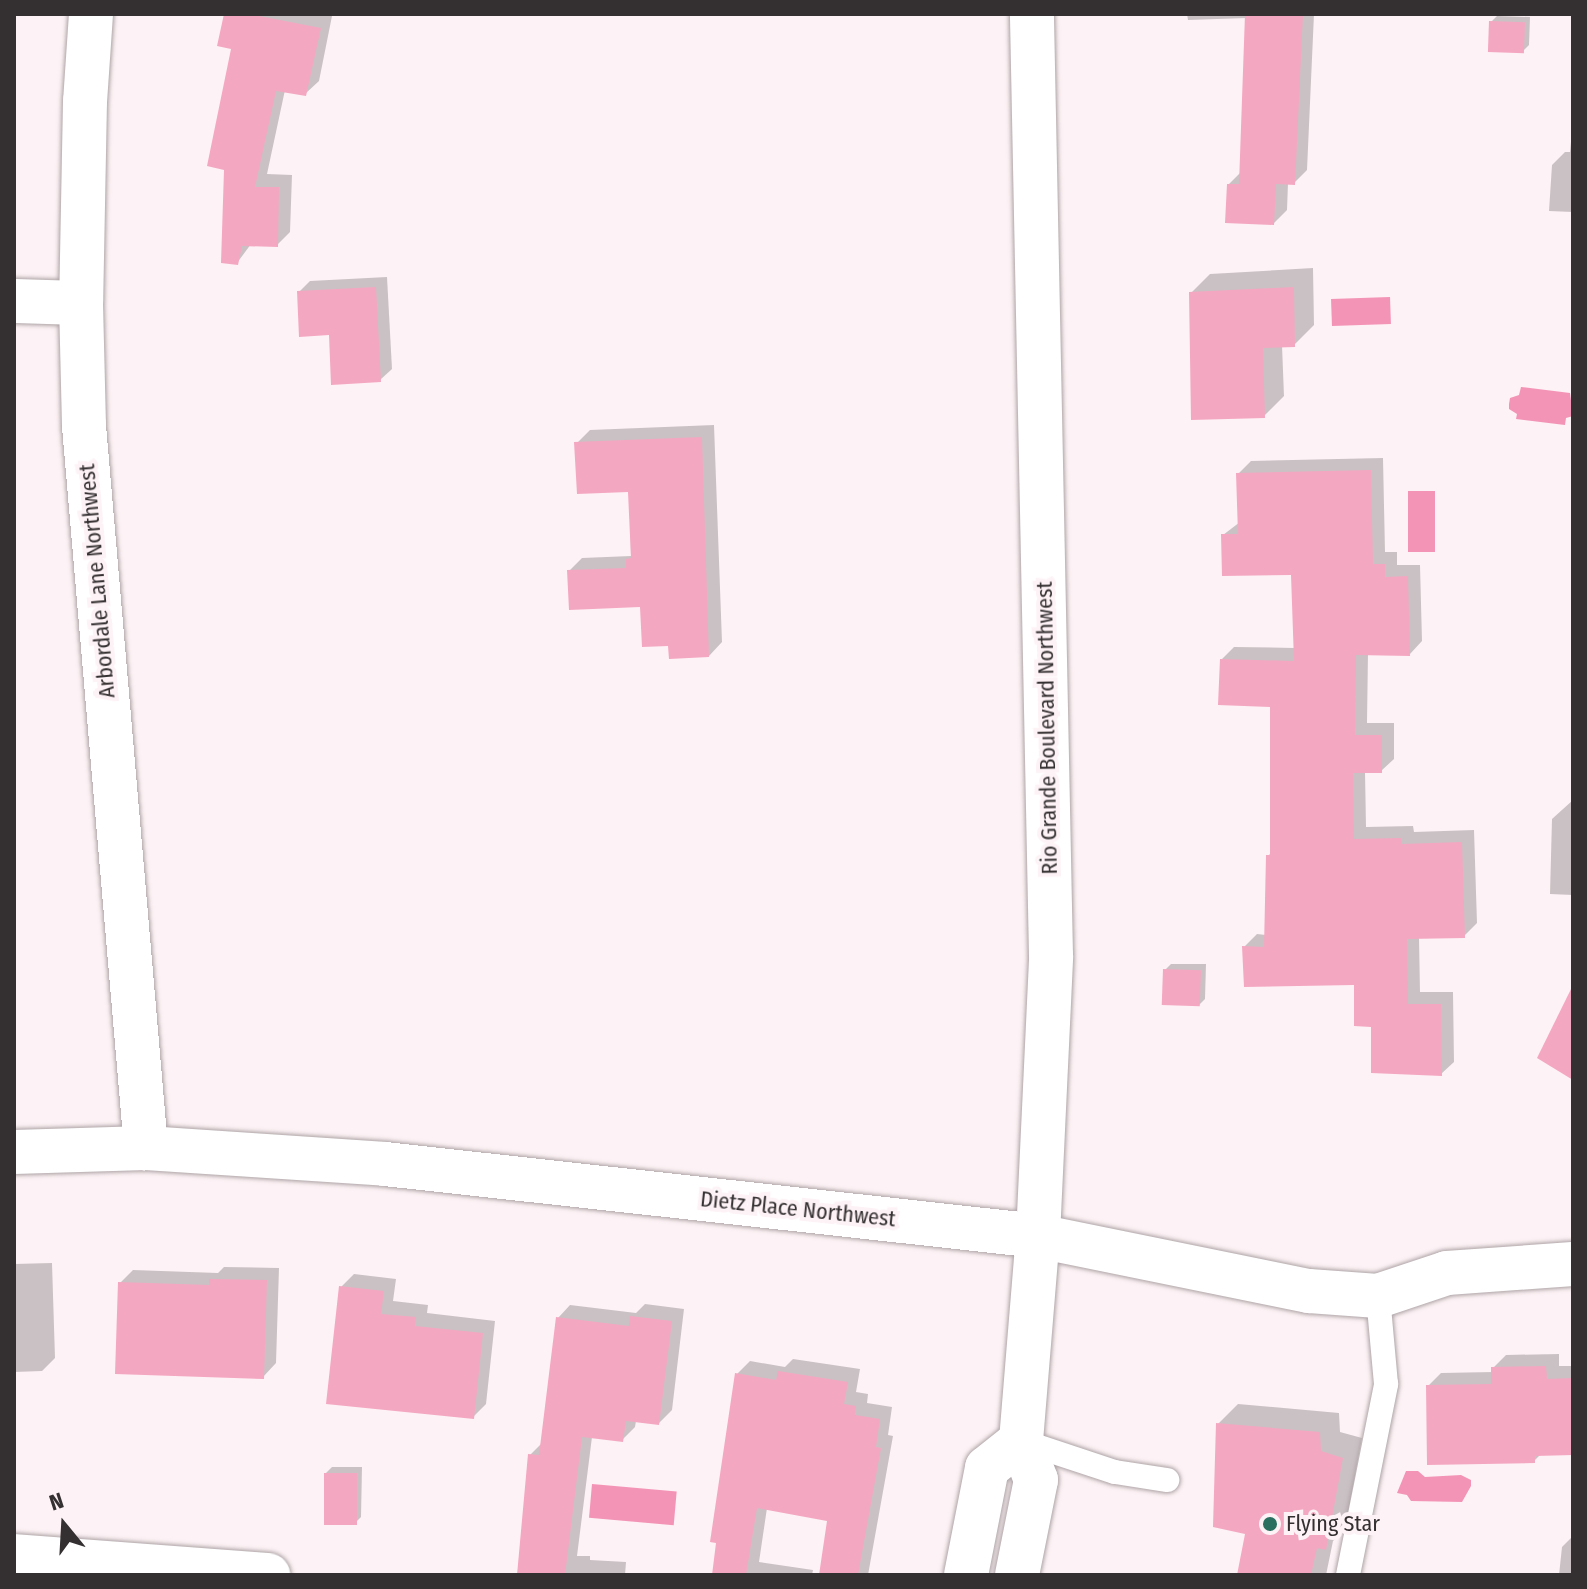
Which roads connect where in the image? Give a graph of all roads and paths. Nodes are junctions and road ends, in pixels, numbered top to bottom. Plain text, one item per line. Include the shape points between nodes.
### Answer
1 (91, 14) edge
2 (1032, 14) edge
3 (14, 301) edge
4 (81, 303) junction
5 (146, 1148) junction
6 (14, 1152) edge
7 (1038, 1236) junction
8 (1573, 1264) edge
9 (1378, 1296) junction
10 (1021, 1441) junction
11 (1167, 1480) dead end
12 (14, 1556) edge
13 (268, 1575) edge
14 (966, 1575) edge
15 (1017, 1575) edge
16 (1348, 1575) edge

1 - 4 street, Arbordale Lane Northwest
2 - 7 street, Rio Grande Boulevard Northwest via 1051,956
3 - 4 street
4 - 5 street, Arbordale Lane Northwest via 84,426
5 - 6 street, Dietz Place Northwest
5 - 7 street, Dietz Place Northwest via 385,1164
7 - 9 street, Dietz Place Northwest via 1309,1291
7 - 10 street, Rio Grande Boulevard Northwest
8 - 9 street, Dietz Place Northwest via 1447,1273
9 - 16 lane via 1386,1384
10 - 11 lane via 1115,1472
10 - 14 street via 987,1468
10 - 15 street, Rio Grande Boulevard Northwest via 1036,1480
12 - 13 street

